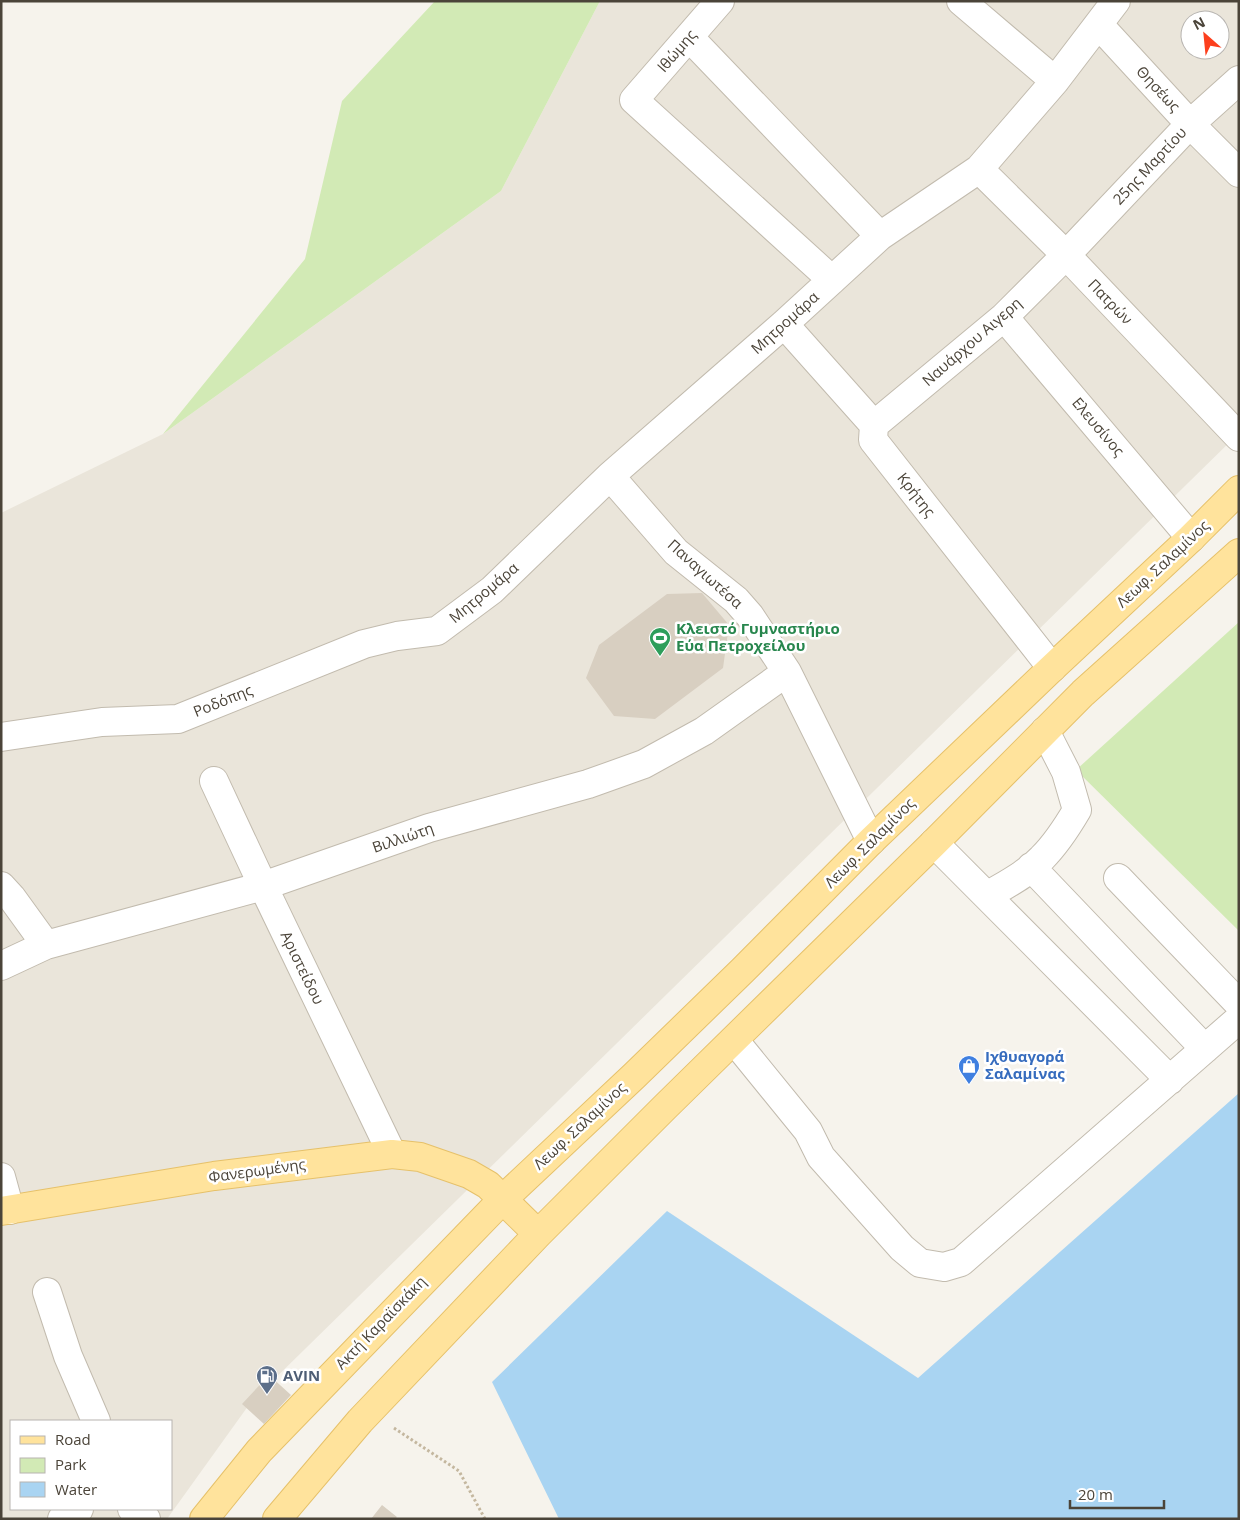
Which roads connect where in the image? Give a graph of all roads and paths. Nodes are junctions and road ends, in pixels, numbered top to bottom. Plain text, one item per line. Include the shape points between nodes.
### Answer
1 (720, 1) edge
2 (961, 1) edge
3 (1116, 1) edge
4 (1099, 25) junction
5 (689, 37) junction
6 (1239, 80) edge
7 (1055, 81) junction
8 (1190, 124) junction
9 (979, 169) junction
10 (1239, 173) edge
11 (880, 236) junction
12 (1066, 256) junction
13 (832, 280) junction
14 (1004, 318) junction
15 (784, 324) junction
16 (874, 426) junction
17 (1239, 436) edge
18 (610, 476) junction
19 (1239, 490) edge
20 (1191, 538) junction
21 (1239, 554) edge
22 (437, 631) joint
23 (1052, 668) junction
24 (787, 672) junction
25 (1045, 731) junction
26 (1, 737) edge
27 (214, 781) dead end
28 (871, 841) junction
29 (934, 843) junction
30 (1031, 867) junction
31 (1118, 878) dead end
32 (1, 886) edge
33 (263, 886) junction
34 (987, 896) junction
35 (46, 945) junction
36 (1, 966) edge
37 (1239, 1004) edge
38 (1239, 1019) edge
39 (734, 1040) junction
40 (1205, 1049) junction
41 (1170, 1080) junction
42 (392, 1154) junction
43 (1, 1177) edge
44 (503, 1199) junction
45 (6, 1211) edge
46 (538, 1234) junction
47 (47, 1292) dead end
48 (370, 1412) junction
49 (96, 1420) edge
50 (77, 1510) edge
51 (133, 1510) edge
52 (62, 1519) edge
53 (146, 1519) edge
54 (204, 1519) edge
55 (277, 1519) edge
56 (485, 1519) edge

1 - 5 street, Ιθώμης
2 - 7 street
3 - 4 street, Μητρομάρα
4 - 7 street, Μητρομάρα
4 - 8 street, Θησέως
5 - 11 street
5 - 13 street, Ιθώμης via 634,100
6 - 8 street, 25ης Μαρτίου
7 - 9 street, Μητρομάρα
8 - 10 street, Θησέως
8 - 12 street, 25ης Μαρτίου
9 - 11 street, Μητρομάρα
9 - 12 street, Πατρών
11 - 13 street, Μητρομάρα
12 - 14 street, Ναυάρχου Αιγερη
12 - 17 street, Πατρών
13 - 15 street, Μητρομάρα
14 - 16 street, Ναυάρχου Αιγερη
14 - 20 street, Ελευσίνος
15 - 16 street, Κρήτης
15 - 18 street, Μητρομάρα
16 - 23 street, Κρήτης via 873,440
18 - 22 street, Μητρομάρα via 492,590
18 - 24 street, Παναγιωτέσα via 676,552 736,600
19 - 20 main road, Λεωφ. Σαλαμίνος
20 - 23 main road, Λεωφ. Σαλαμίνος
21 - 25 main road
22 - 26 street, Ροδόπης via 364,644 178,719 102,722
23 - 28 main road, Λεωφ. Σαλαμίνος
24 - 28 street, Παναγιωτέσα
24 - 33 street, Βιλλιώτη via 704,731 644,764 588,784 430,828
25 - 29 main road
25 - 30 street via 1066,772 1077,810 1065,830
27 - 33 street, Αριστείδου
28 - 44 main road, Λεωφ. Σαλαμίνος via 641,1070
29 - 34 street
29 - 39 main road
30 - 34 street
30 - 40 street
31 - 37 street
32 - 35 street
33 - 35 street, Βιλλιώτη
33 - 42 street, Αριστείδου
34 - 41 street
35 - 36 street, Βιλλιώτη
38 - 40 street
39 - 41 street via 808,1131 821,1157 902,1248 920,1263 944,1267 961,1262
39 - 46 main road
40 - 41 street
42 - 44 main road, Φανερωμένης via 420,1157 451,1167 488,1185
42 - 45 main road, Φανερωμένης via 214,1176
43 - 45 street
44 - 46 main road, Φανερωμένης
44 - 54 main road, Ακτή Καραϊσκάκη via 259,1451
46 - 48 main road
47 - 49 street via 68,1356
48 - 55 main road
48 - 56 path via 459,1471
50 - 52 street
51 - 53 street

